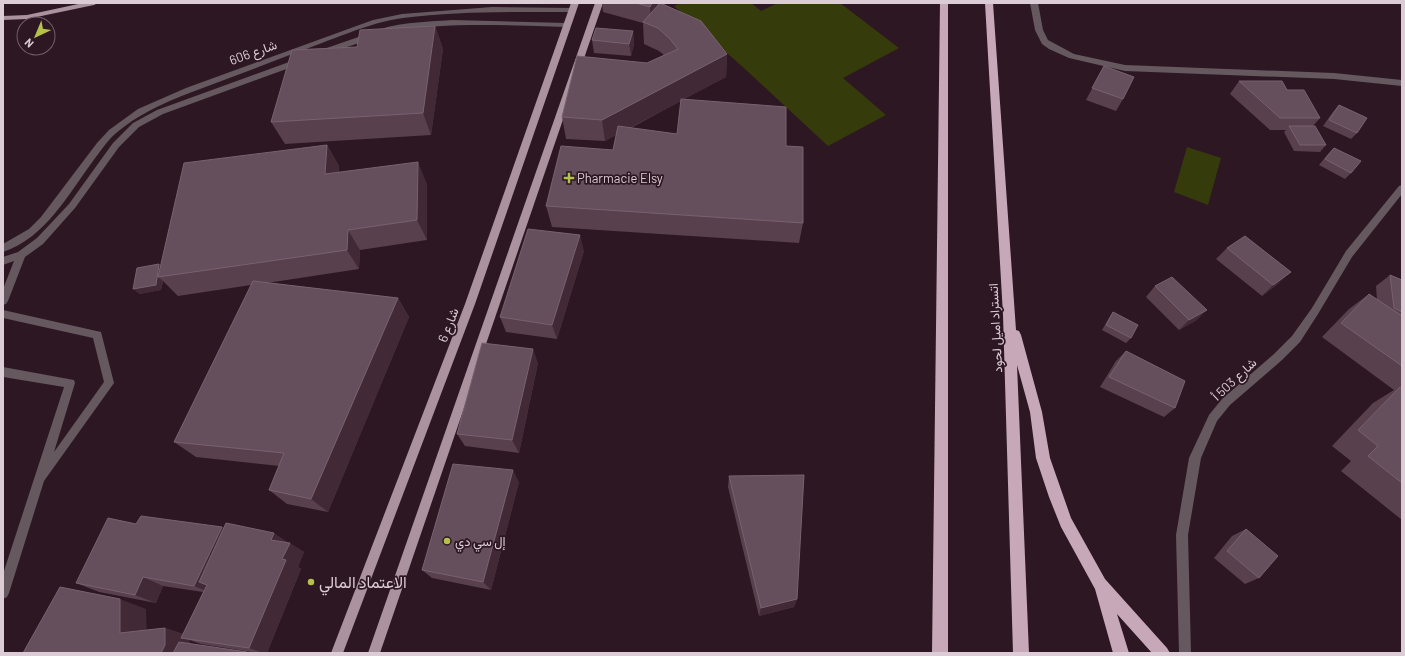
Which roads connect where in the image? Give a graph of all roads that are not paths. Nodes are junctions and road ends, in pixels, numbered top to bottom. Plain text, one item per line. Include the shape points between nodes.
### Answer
1 (94, 3) edge
2 (599, 3) edge
3 (944, 3) edge
4 (988, 3) edge
5 (1034, 3) edge
6 (574, 7) edge
7 (3, 18) edge
8 (566, 25) junction
9 (1402, 83) edge
10 (125, 121) junction
11 (136, 125) junction
12 (1402, 188) edge
13 (3, 248) edge
14 (21, 255) junction
15 (3, 261) edge
16 (3, 302) edge
17 (3, 314) edge
18 (1009, 315) junction
19 (3, 372) edge
20 (36, 485) junction
21 (1100, 584) junction
22 (3, 593) edge
23 (337, 653) edge
24 (374, 653) edge
25 (940, 653) edge
26 (1022, 653) edge
27 (1121, 653) edge
28 (1162, 653) edge
29 (1185, 653) edge

1 - 7 main road via 27,17
2 - 24 main road
3 - 25 highway
4 - 18 highway, اتستراد اميل لحود
5 - 9 street via 1039,30 1045,42 1052,47 1072,56 1125,68 1334,76
6 - 8 main road, شارع 6
6 - 10 street, شارع 606 via 492,9 395,17 189,90 141,111
8 - 11 street, شارع 606 via 496,22 407,26 385,30 160,112
8 - 23 main road, شارع 6 via 470,304
10 - 11 street
10 - 13 street, شارع 606 via 100,145 44,220 32,232
11 - 14 street, شارع 606 via 116,145 55,226
12 - 29 street, شارع 503 أ via 1349,254 1296,339 1278,358 1226,402 1213,418 1195,458 1182,535
14 - 15 street, شارع 606
14 - 16 street
17 - 20 street via 97,334 109,383
18 - 21 highway via 1036,412 1043,458 1056,497 1081,551
18 - 26 highway, اتستراد اميل لحود
19 - 20 street via 70,383
20 - 22 street
21 - 27 highway
21 - 28 highway

